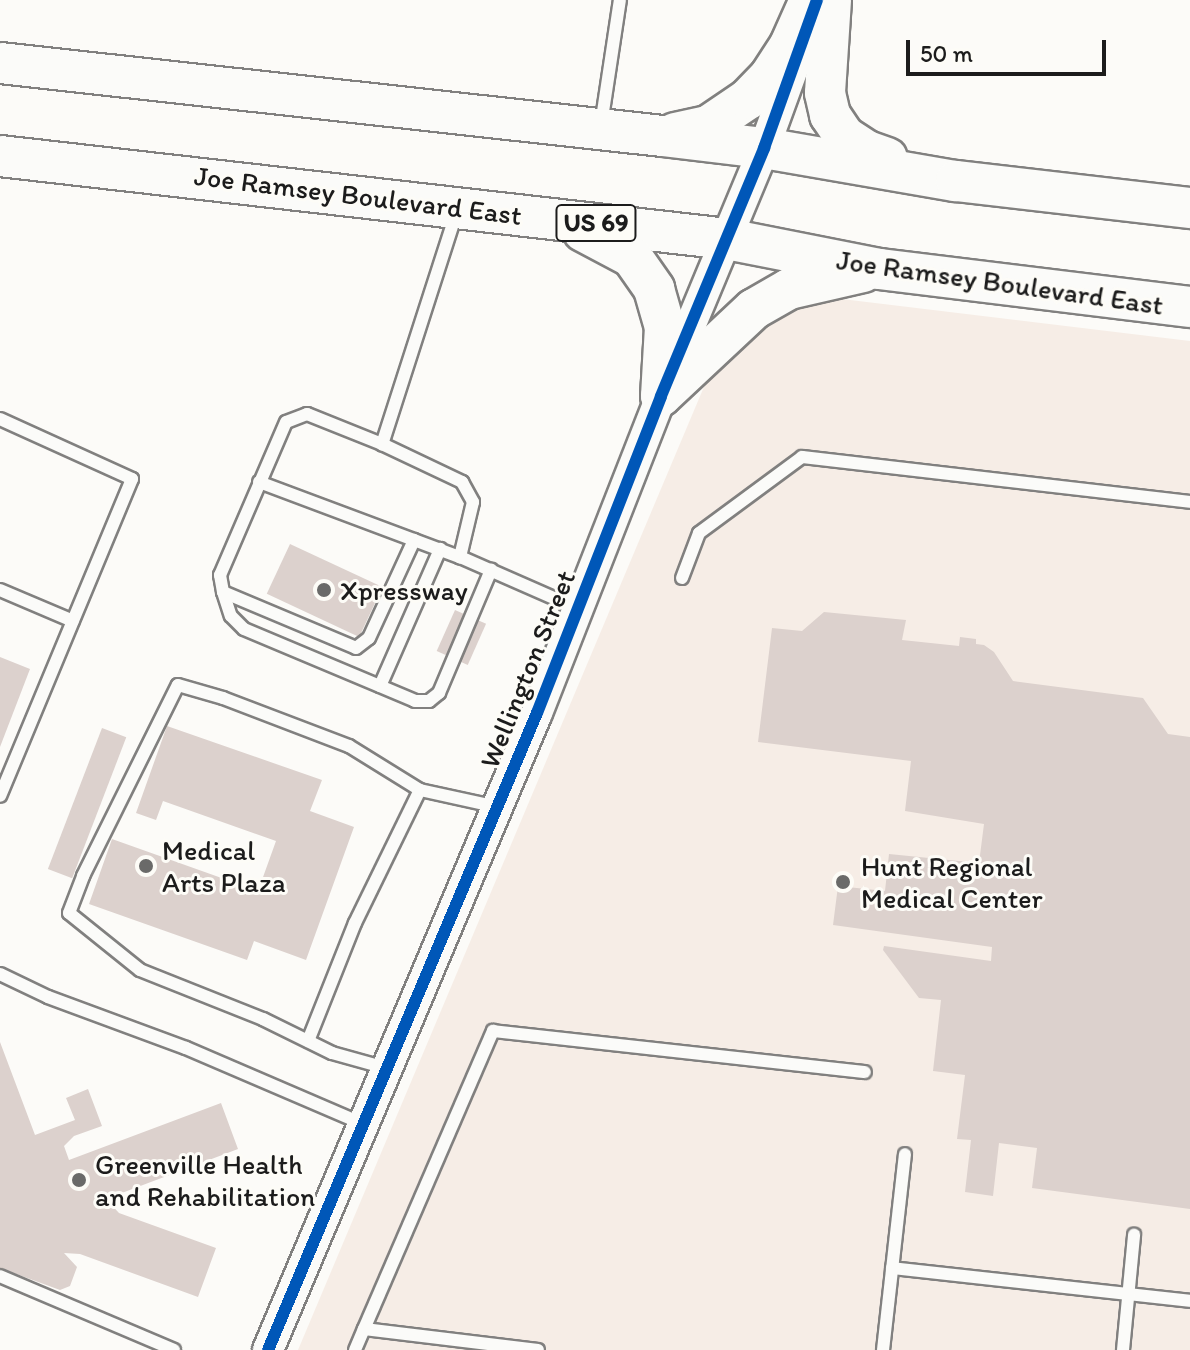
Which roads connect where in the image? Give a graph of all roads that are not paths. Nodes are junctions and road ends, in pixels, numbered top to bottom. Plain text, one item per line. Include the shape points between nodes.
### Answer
1 (620, 0) edge
2 (810, 0) edge
3 (817, 0) edge
4 (831, 0) edge
5 (0, 63) edge
6 (600, 129) junction
7 (662, 136) junction
8 (764, 148) junction
9 (0, 156) edge
10 (956, 181) junction
11 (458, 207) junction
12 (1190, 208) edge
13 (550, 217) junction
14 (727, 239) junction
15 (880, 269) junction
16 (1190, 307) edge
17 (661, 396) junction
18 (0, 419) edge
19 (382, 444) junction
20 (259, 482) junction
21 (1190, 502) edge
22 (414, 540) junction
23 (440, 549) junction
24 (460, 557) junction
25 (491, 570) junction
26 (682, 578) dead end
27 (0, 590) edge
28 (223, 592) junction
29 (577, 608) junction
30 (73, 621) junction
31 (380, 686) junction
32 (420, 790) junction
33 (0, 796) edge
34 (497, 807) junction
35 (0, 974) edge
36 (308, 1041) junction
37 (386, 1068) junction
38 (865, 1072) dead end
39 (363, 1124) junction
40 (905, 1154) dead end
41 (1134, 1235) dead end
42 (892, 1268) junction
43 (0, 1276) edge
44 (1127, 1296) junction
45 (1190, 1301) edge
46 (364, 1329) junction
47 (511, 1348) edge
48 (174, 1350) edge
49 (268, 1350) edge
50 (355, 1350) edge
51 (538, 1350) edge
52 (883, 1350) edge
53 (1123, 1350) edge

1 - 6 lane
2 - 7 highway via 790,45 748,99 708,126
3 - 8 street, Wellington Street
4 - 10 highway via 825,93 830,115 844,136 867,151
5 - 6 highway
6 - 7 highway
7 - 8 highway
8 - 10 highway
8 - 14 street, Wellington Street
9 - 11 highway, Joe Ramsey Boulevard East / US 69
10 - 12 highway
11 - 13 highway, Joe Ramsey Boulevard East / US 69
11 - 19 lane
13 - 14 highway, Joe Ramsey Boulevard East / US 69
13 - 17 highway via 615,245 647,274 665,327
14 - 15 highway, Joe Ramsey Boulevard East / US 69
14 - 17 street, Wellington Street
15 - 16 highway, Joe Ramsey Boulevard East / US 69
15 - 17 highway via 789,289 754,309
17 - 29 street, Wellington Street
18 - 30 lane via 132,479
19 - 20 lane via 307,414 286,422
19 - 24 lane via 462,482 473,502
20 - 22 lane
20 - 28 lane via 220,575
21 - 26 lane via 802,457 699,533
22 - 23 lane
22 - 28 lane via 369,638 356,648
23 - 24 lane
23 - 31 lane
24 - 25 lane
25 - 29 lane
25 - 31 lane via 439,693 429,701 415,701
27 - 30 lane
28 - 31 lane via 231,616 244,629
29 - 34 street, Wellington Street
30 - 33 lane
32 - 34 lane
32 - 36 lane via 355,923
32 - 36 lane via 349,746 178,685 83,876 69,913 140,970
34 - 37 street, Wellington Street
35 - 39 lane
36 - 37 lane
37 - 39 street, Wellington Street
38 - 46 lane via 493,1031
39 - 49 street, Wellington Street
40 - 42 lane
41 - 44 lane
42 - 44 lane
42 - 52 lane
43 - 48 lane
44 - 45 lane
44 - 53 lane
46 - 47 lane
46 - 50 lane
47 - 51 lane

